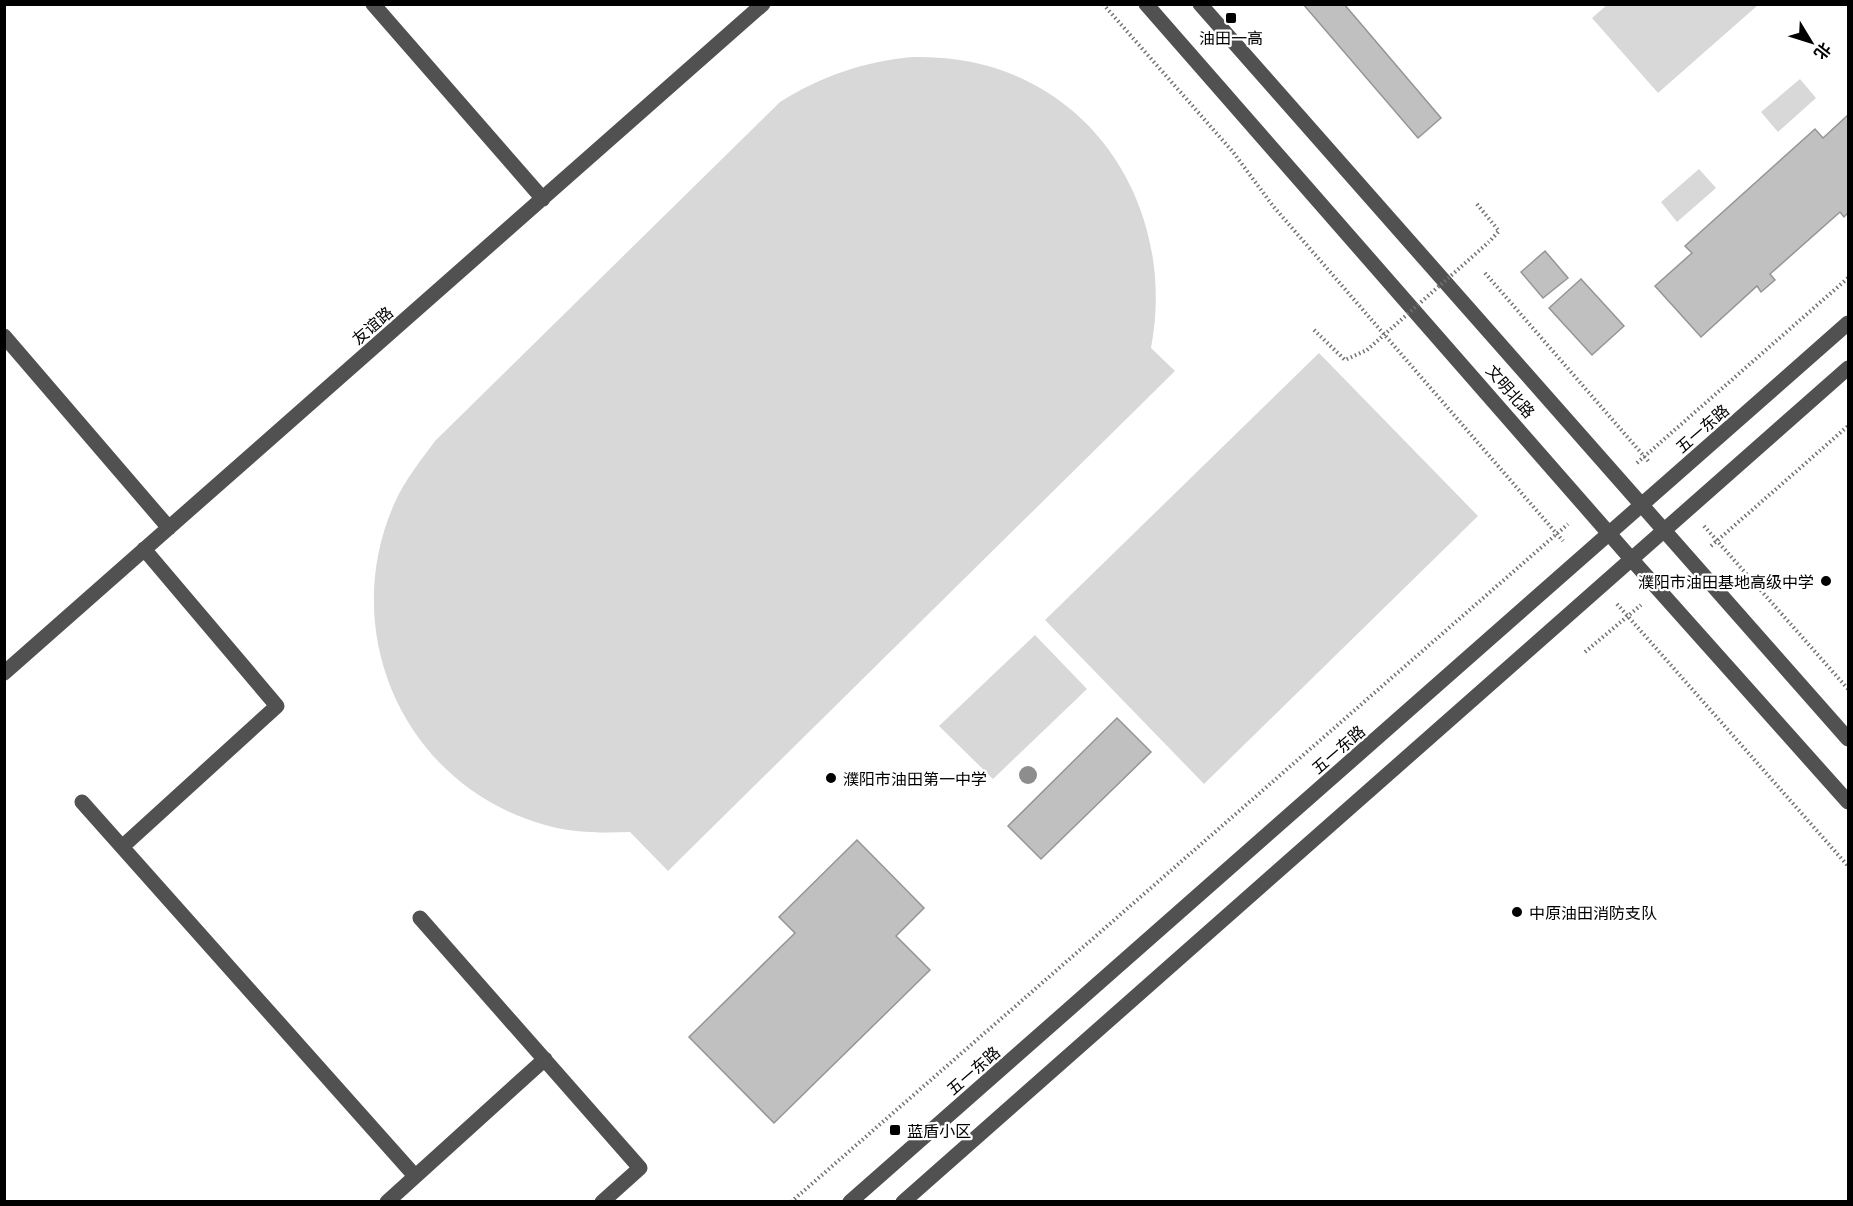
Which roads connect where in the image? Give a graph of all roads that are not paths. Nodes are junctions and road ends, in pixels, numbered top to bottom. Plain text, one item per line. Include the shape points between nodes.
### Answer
1 (374, 4) edge
2 (763, 4) edge
3 (1146, 4) edge
4 (1200, 4) edge
5 (543, 199) junction
6 (1848, 323) edge
7 (4, 336) edge
8 (1848, 368) edge
9 (1641, 506) junction
10 (169, 528) junction
11 (1664, 532) junction
12 (1610, 533) junction
13 (144, 549) junction
14 (1633, 561) junction
15 (4, 673) edge
16 (1848, 739) edge
17 (82, 802) dead end
18 (1848, 802) edge
19 (122, 847) junction
20 (420, 918) dead end
21 (544, 1059) junction
22 (415, 1176) junction
23 (387, 1202) edge
24 (602, 1202) edge
25 (850, 1202) edge
26 (903, 1202) edge

1 - 5 street
2 - 5 street, 友谊路
3 - 12 street, 文明北路
4 - 9 street, 文明北路
5 - 10 street, 友谊路
6 - 9 street, 五一东路
7 - 10 street
8 - 11 street
9 - 11 street, 文明北路
9 - 12 street, 五一东路
10 - 13 street, 友谊路
11 - 14 street
11 - 16 street, 文明北路
12 - 14 street, 文明北路
12 - 25 street, 五一东路
13 - 15 street, 友谊路
13 - 19 street via 277,706
14 - 18 street, 文明北路
14 - 26 street
17 - 19 street
19 - 22 street
20 - 21 street
21 - 22 street
21 - 24 street via 640,1168
22 - 23 street

